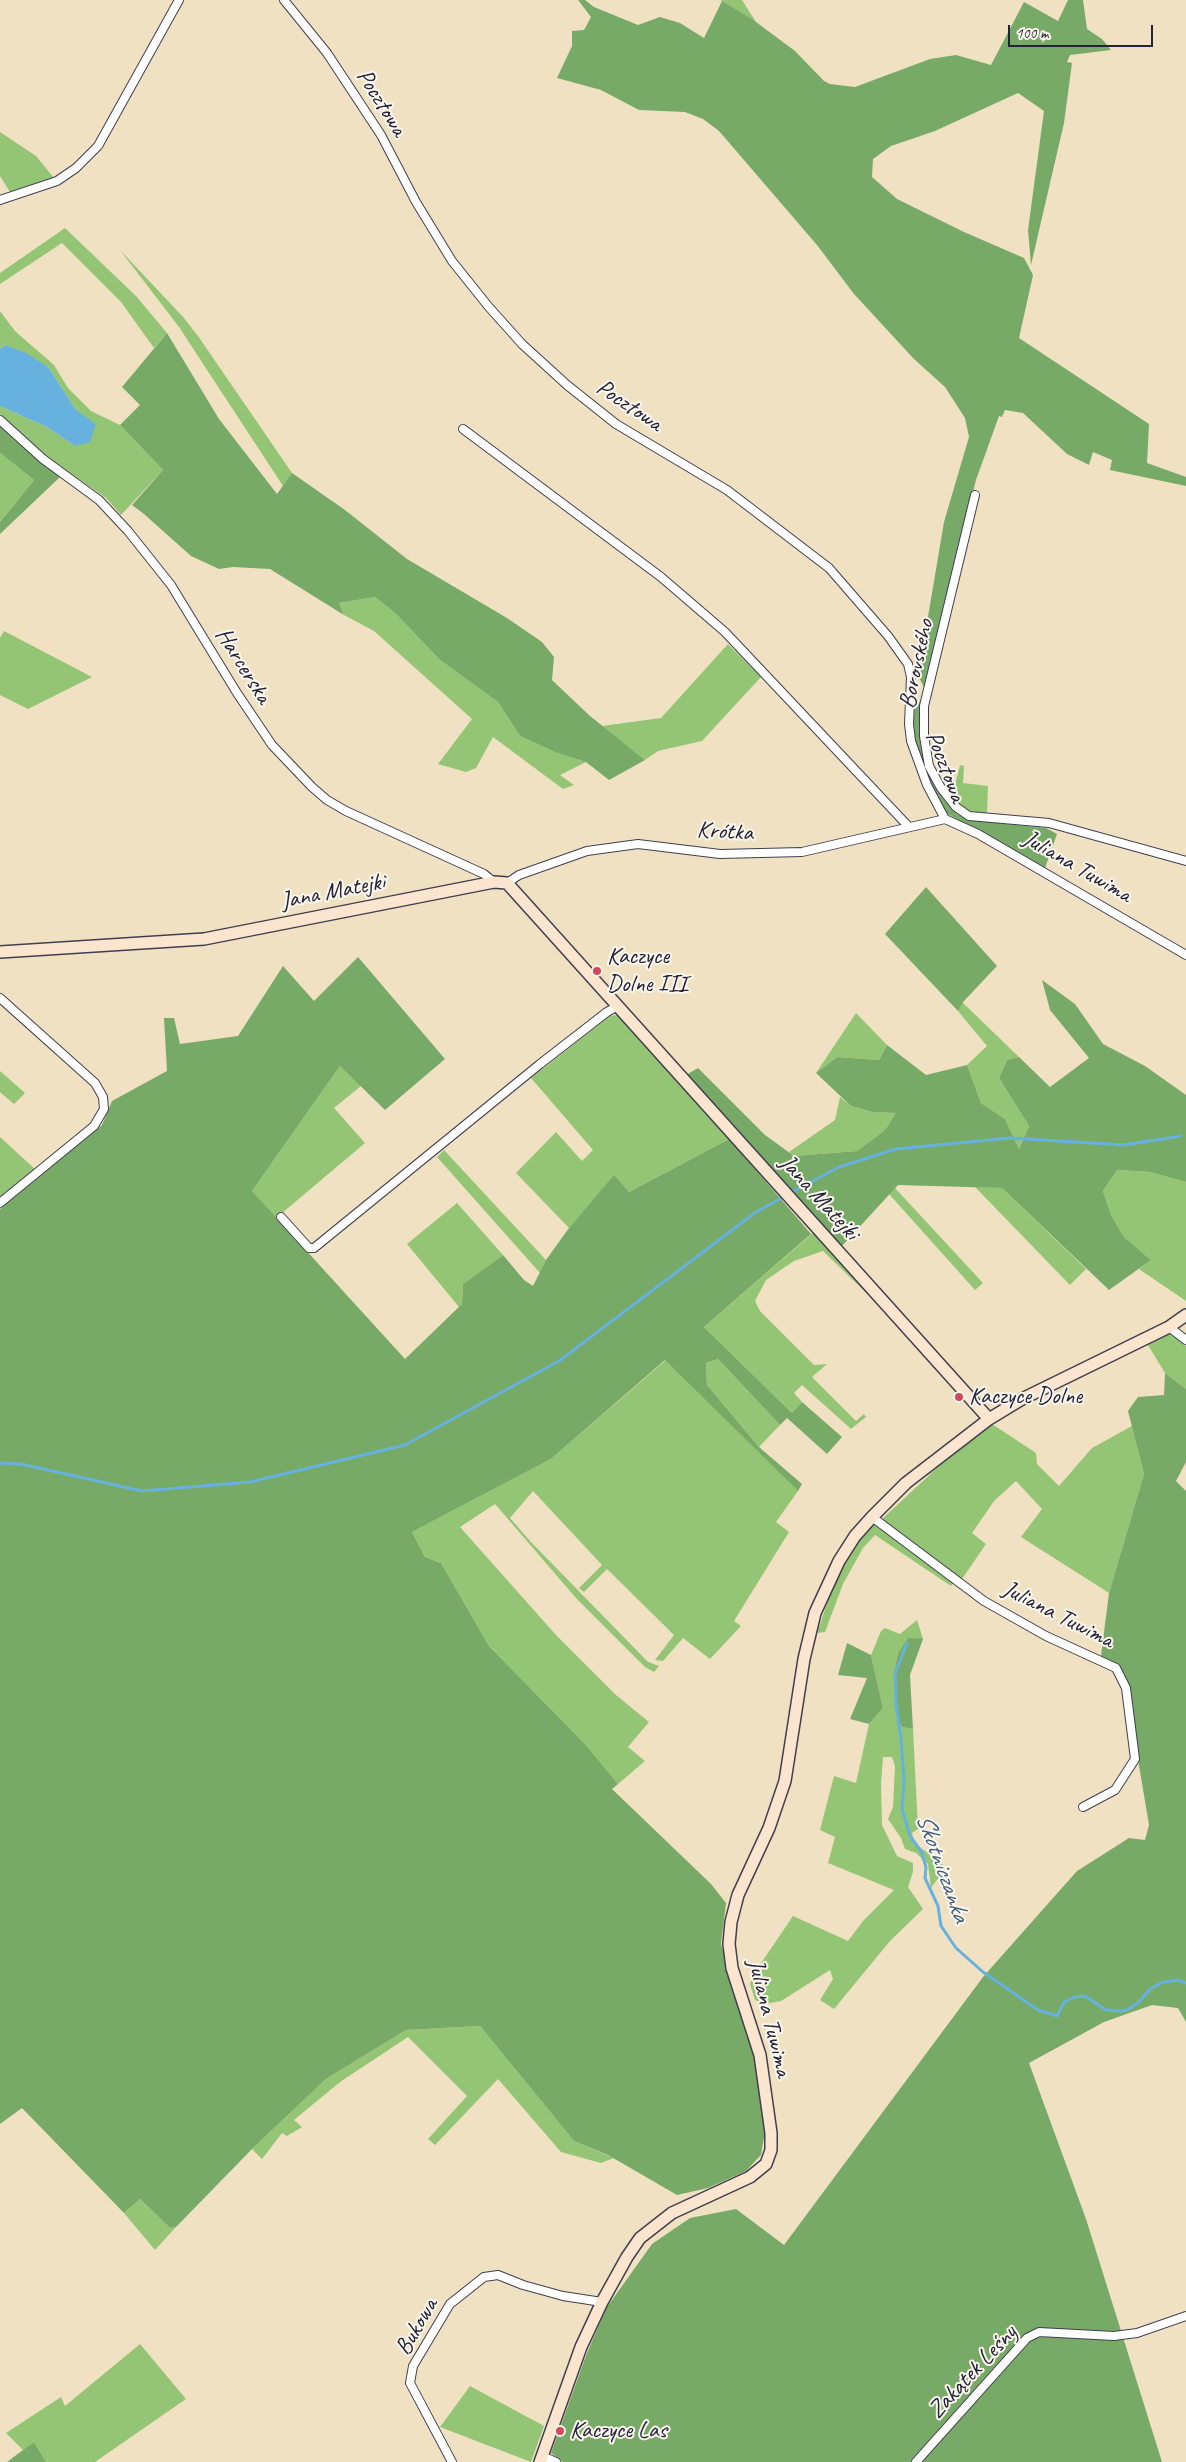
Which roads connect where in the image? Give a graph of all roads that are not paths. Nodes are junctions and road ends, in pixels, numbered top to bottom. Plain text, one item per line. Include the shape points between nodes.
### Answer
1 (179, 0) edge
2 (284, 0) edge
3 (0, 200) edge
4 (0, 420) edge
5 (463, 429) dead end
6 (975, 495) dead end
7 (945, 819) junction
8 (909, 827) junction
9 (1186, 861) edge
10 (494, 882) junction
11 (507, 883) junction
12 (0, 952) edge
13 (1186, 955) edge
14 (0, 998) edge
15 (618, 1006) junction
16 (0, 1203) edge
17 (281, 1217) dead end
18 (1186, 1315) edge
19 (1169, 1326) junction
20 (1186, 1340) edge
21 (989, 1418) junction
22 (872, 1517) junction
23 (1083, 1807) dead end
24 (602, 2302) junction
25 (1186, 2316) edge
26 (541, 2459) edge
27 (452, 2462) edge
28 (556, 2462) edge
29 (916, 2462) edge

1 - 3 street via 98,146 57,181
2 - 7 street, Pocztowa via 349,86 452,260 522,344 566,385 616,424 727,490 829,568 888,636 908,664 911,741 927,785
4 - 10 street, Harcerska via 43,458 99,500 128,531 171,585 272,745 312,787 346,811 484,874
5 - 8 street via 661,577 725,632
6 - 9 street, Borovského via 924,706 929,766 956,807 969,816 1049,822
7 - 8 street, Krótka
7 - 13 street, Juliana Tuwima via 978,834
8 - 11 street, Krótka via 802,852 720,854 638,844 587,851 518,875
10 - 11 street, Jana Matejki
10 - 12 street, Jana Matejki via 204,939
11 - 15 street, Jana Matejki
14 - 16 street via 95,1083 103,1097 104,1109 94,1126
15 - 17 street via 540,1064 314,1248 309,1248
15 - 21 street, Jana Matejki
18 - 19 street, Juliana Tuwima
19 - 20 street
19 - 21 street, Juliana Tuwima
21 - 22 street, Juliana Tuwima via 932,1462
22 - 23 street, Juliana Tuwima via 984,1601 1046,1636 1116,1668 1126,1688 1135,1759 1115,1790
22 - 24 street, Juliana Tuwima via 839,1561 815,1613 804,1659 785,1780 770,1828 738,1895 731,1922 732,1968 760,2055 771,2150 766,2164 750,2177 672,2213 654,2225 627,2256
24 - 26 street, Juliana Tuwima via 581,2347
24 - 27 street, Bukowa via 563,2296 498,2275 484,2277 450,2304 414,2366 410,2383
25 - 29 street, Zakątek Leśny via 1137,2333 1114,2336 1039,2332 1027,2338
26 - 28 street

